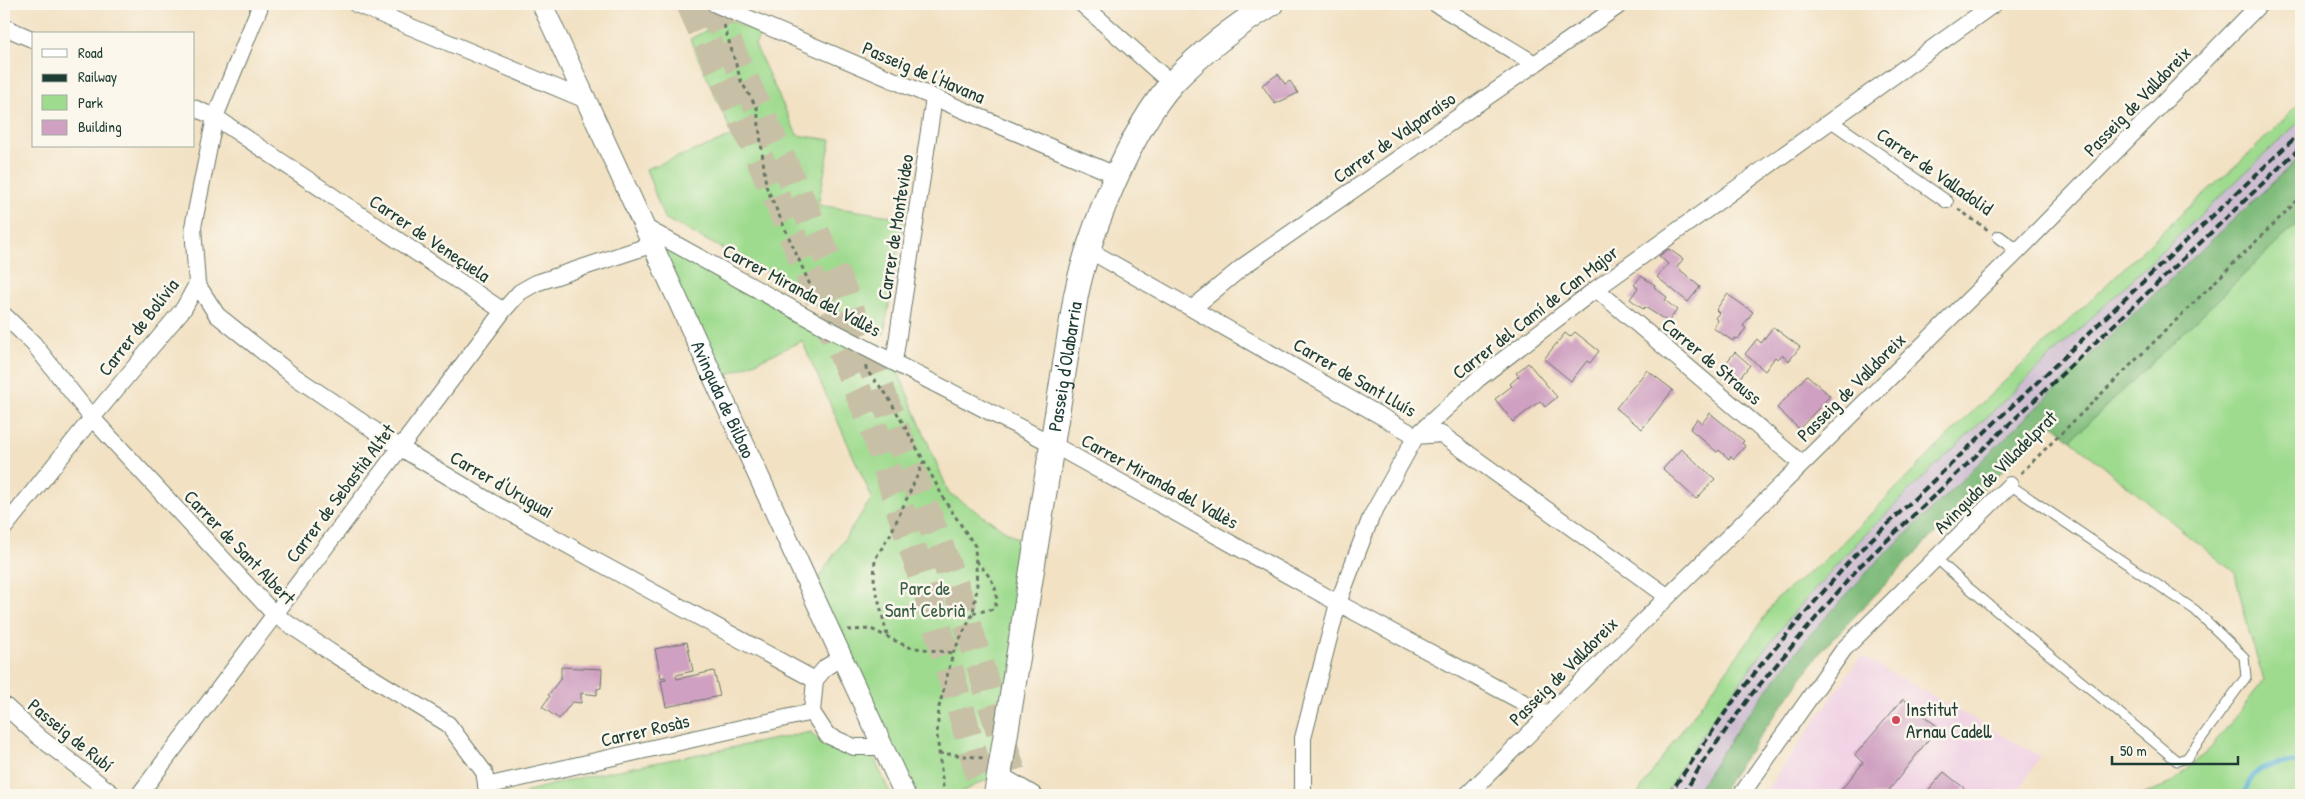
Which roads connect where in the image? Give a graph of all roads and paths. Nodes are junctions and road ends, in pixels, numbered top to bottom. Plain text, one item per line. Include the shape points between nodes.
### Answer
1 (261, 4) edge
2 (356, 4) edge
3 (542, 4) edge
4 (716, 4) edge
5 (1082, 4) edge
6 (1436, 4) edge
7 (1621, 4) edge
8 (1994, 4) edge
9 (2260, 4) edge
10 (1262, 6) edge
11 (4, 28) edge
12 (32, 39) edge
13 (1535, 64) junction
14 (1172, 84) junction
15 (934, 98) junction
16 (586, 100) junction
17 (195, 108) edge
18 (215, 117) junction
19 (1831, 121) junction
20 (1118, 176) junction
21 (2301, 197) edge
22 (1947, 202) joint
23 (650, 236) junction
24 (1999, 237) joint
25 (1087, 249) junction
26 (2018, 251) junction
27 (197, 284) junction
28 (1596, 289) junction
29 (1193, 308) junction
30 (503, 311) junction
31 (4, 315) edge
32 (829, 329) junction
33 (872, 350) junction
34 (894, 362) junction
35 (92, 418) junction
36 (1416, 436) junction
37 (1052, 444) junction
38 (399, 447) junction
39 (924, 461) junction
40 (1802, 464) junction
41 (2010, 484) junction
42 (4, 528) edge
43 (1936, 558) junction
44 (976, 560) junction
45 (1668, 596) junction
46 (1338, 603) junction
47 (973, 613) junction
48 (275, 615) junction
49 (832, 636) junction
50 (887, 636) junction
51 (953, 654) junction
52 (841, 658) junction
53 (815, 680) junction
54 (4, 705) edge
55 (812, 712) junction
56 (1547, 715) junction
57 (883, 746) junction
58 (939, 753) junction
59 (999, 776) edge
60 (487, 791) edge
61 (114, 795) edge
62 (139, 795) edge
63 (905, 795) edge
64 (944, 795) edge
65 (1034, 795) edge
66 (1303, 795) edge
67 (1467, 795) edge
68 (1741, 795) edge

1 - 18 street, Carrer de Bolívia
2 - 16 street
3 - 16 street, Avinguda de Bilbao
4 - 15 street, Passeig de l'Havana
4 - 32 path via 741,81 756,108 766,186
5 - 14 street
6 - 13 street
7 - 13 street, Carrer de Valparaíso
8 - 19 street, Carrer del Camí de Can Major
9 - 26 street, Passeig de Valldoreix
10 - 14 main road, Passeig d'Olabarria via 1192,63
11 - 12 street
13 - 29 street, Carrer de Valparaíso via 1245,265
14 - 20 main road, Passeig d'Olabarria via 1142,126
15 - 20 street, Passeig de l'Havana
15 - 34 street, Carrer de Montevideo
16 - 23 street, Avinguda de Bilbao
17 - 18 street, Carrer de Veneçuela
18 - 27 street, Carrer de Bolívia via 193,227
18 - 30 street, Carrer de Veneçuela
19 - 22 street, Carrer de Valladolid
19 - 28 street, Carrer del Camí de Can Major
20 - 25 main road, Passeig d'Olabarria
21 - 41 path, Avinguda de Villadelprat
22 - 24 path, Carrer de Valladolid
23 - 30 street via 536,283 520,292
23 - 32 street, Carrer Miranda del Vallès
23 - 49 street, Avinguda de Bilbao
24 - 26 street, Carrer de Valladolid
25 - 29 street, Carrer de Sant Lluís
25 - 37 main road, Passeig d'Olabarria via 1076,295
26 - 40 street, Passeig de Valldoreix
27 - 35 street, Carrer de Bolívia via 184,308
27 - 38 street, Carrer d'Uruguai via 217,315 292,374
28 - 36 street, Carrer del Camí de Can Major via 1478,379
28 - 40 street, Carrer de Strauss
29 - 36 street, Carrer de Sant Lluís
30 - 38 street, Carrer de Sebastià Altet
31 - 35 street, Carrer de Sant Albert via 33,342
32 - 33 street, Carrer Miranda del Vallès
33 - 34 street, Carrer Miranda del Vallès
33 - 39 path via 866,360 866,370 887,395
34 - 37 street, Carrer Miranda del Vallès
35 - 42 street, Carrer de Bolívia
35 - 48 street, Carrer de Sant Albert
36 - 45 street, Carrer de Sant Lluís via 1441,434
36 - 46 street, Carrer del Camí de Can Major via 1371,517
37 - 46 street, Carrer Miranda del Vallès
37 - 59 main road, Passeig d'Olabarria
38 - 48 street, Carrer de Sebastià Altet
38 - 53 street, Carrer d'Uruguai via 588,557
39 - 44 path via 945,501 975,546
39 - 50 path via 890,535 875,559 874,582
40 - 45 street, Passeig de Valldoreix
41 - 43 street, Avinguda de Villadelprat
41 - 43 lane via 2195,610 2244,657 2246,677 2187,758 2177,761
43 - 68 street, Avinguda de Villadelprat via 1844,649
44 - 47 path
44 - 47 path via 994,581 997,601 994,609
45 - 56 street, Passeig de Valldoreix
46 - 56 street, Carrer Miranda del Vallès
46 - 66 street, Carrer del Camí de Can Major via 1303,738
47 - 51 path
48 - 60 street, Carrer de Sant Albert via 448,724 484,772
48 - 62 street, Carrer de Sebastià Altet
49 - 50 path via 850,629 872,629
49 - 52 street, Avinguda de Bilbao
50 - 51 path via 908,647
51 - 58 path via 939,707
52 - 53 street via 826,667
52 - 57 street, Avinguda de Bilbao
53 - 55 street
54 - 61 street, Passeig de Rubí via 39,737
55 - 57 street via 828,735 854,747
55 - 60 street, Carrer Rosàs
56 - 67 street, Passeig de Valldoreix
57 - 63 street, Avinguda de Bilbao
58 - 59 path
58 - 64 path
59 - 65 street

